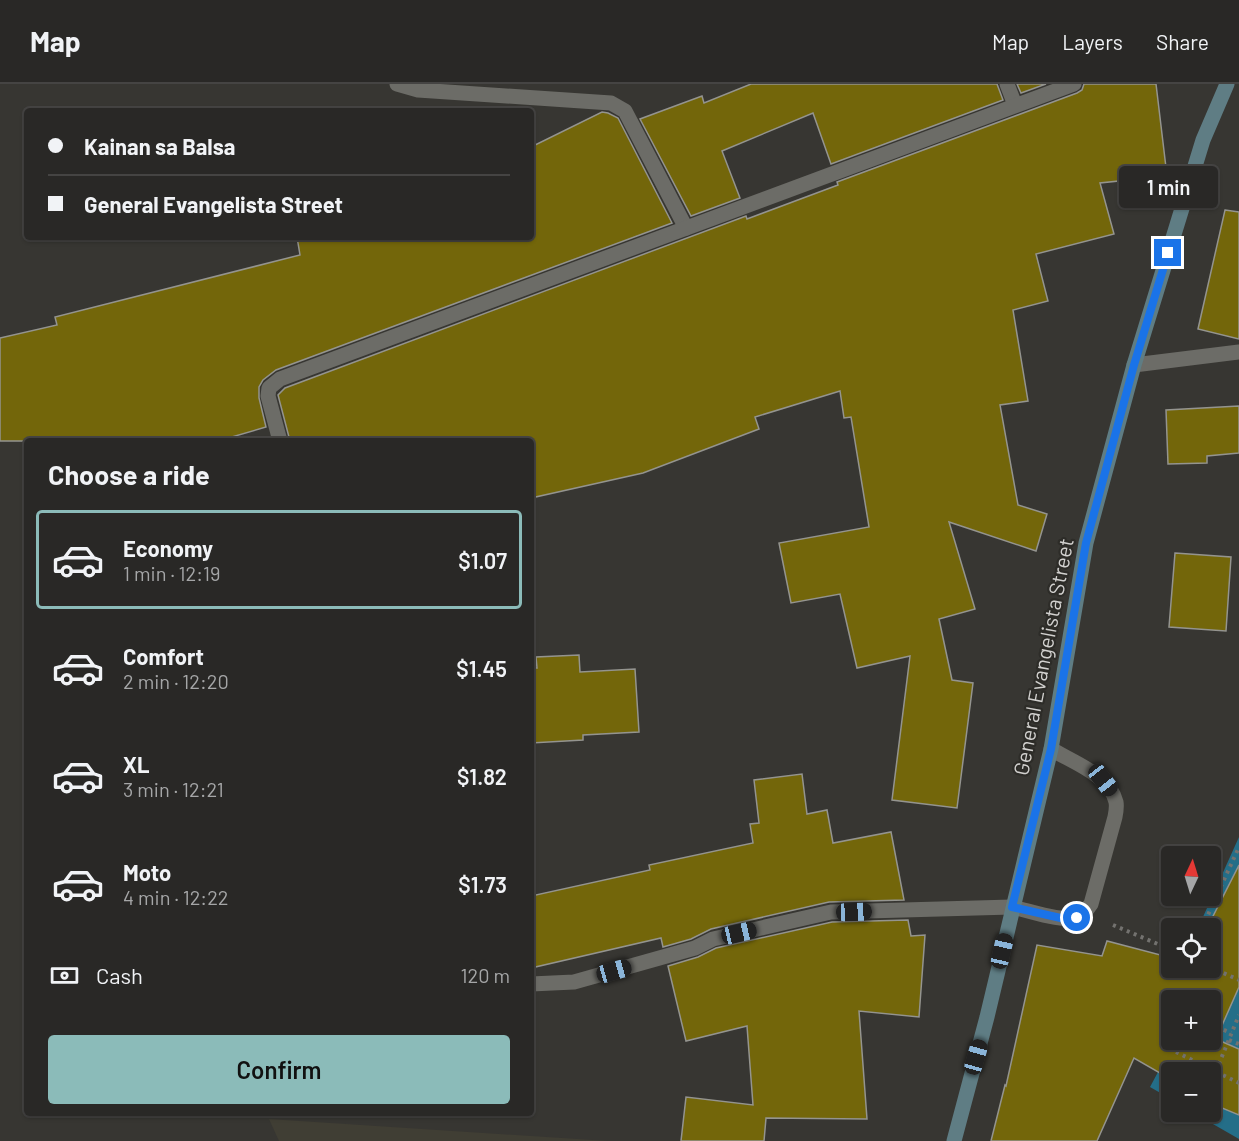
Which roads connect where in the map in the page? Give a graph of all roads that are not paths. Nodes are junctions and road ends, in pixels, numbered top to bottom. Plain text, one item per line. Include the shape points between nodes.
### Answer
1 (397, 84) edge
2 (1007, 84) edge
3 (1074, 84) edge
4 (1227, 84) edge
5 (1015, 105) junction
6 (686, 228) junction
7 (1239, 352) edge
8 (1134, 365) junction
9 (279, 438) edge
10 (1051, 749) junction
11 (1012, 907) junction
12 (534, 984) edge
13 (954, 1141) edge

1 - 6 street via 418,90 612,103 626,111
2 - 5 street
3 - 5 street
4 - 8 main road, General Evangelista Street via 1203,140
5 - 6 street
6 - 9 street via 280,379 269,388 268,396
7 - 8 street
8 - 10 main road, General Evangelista Street via 1086,543
10 - 11 main road, General Evangelista Street
10 - 11 street via 1103,780 1116,803 1115,817 1084,913 1065,919
11 - 12 street via 831,912 713,939 696,948 573,982
11 - 13 main road, General Evangelista Street

